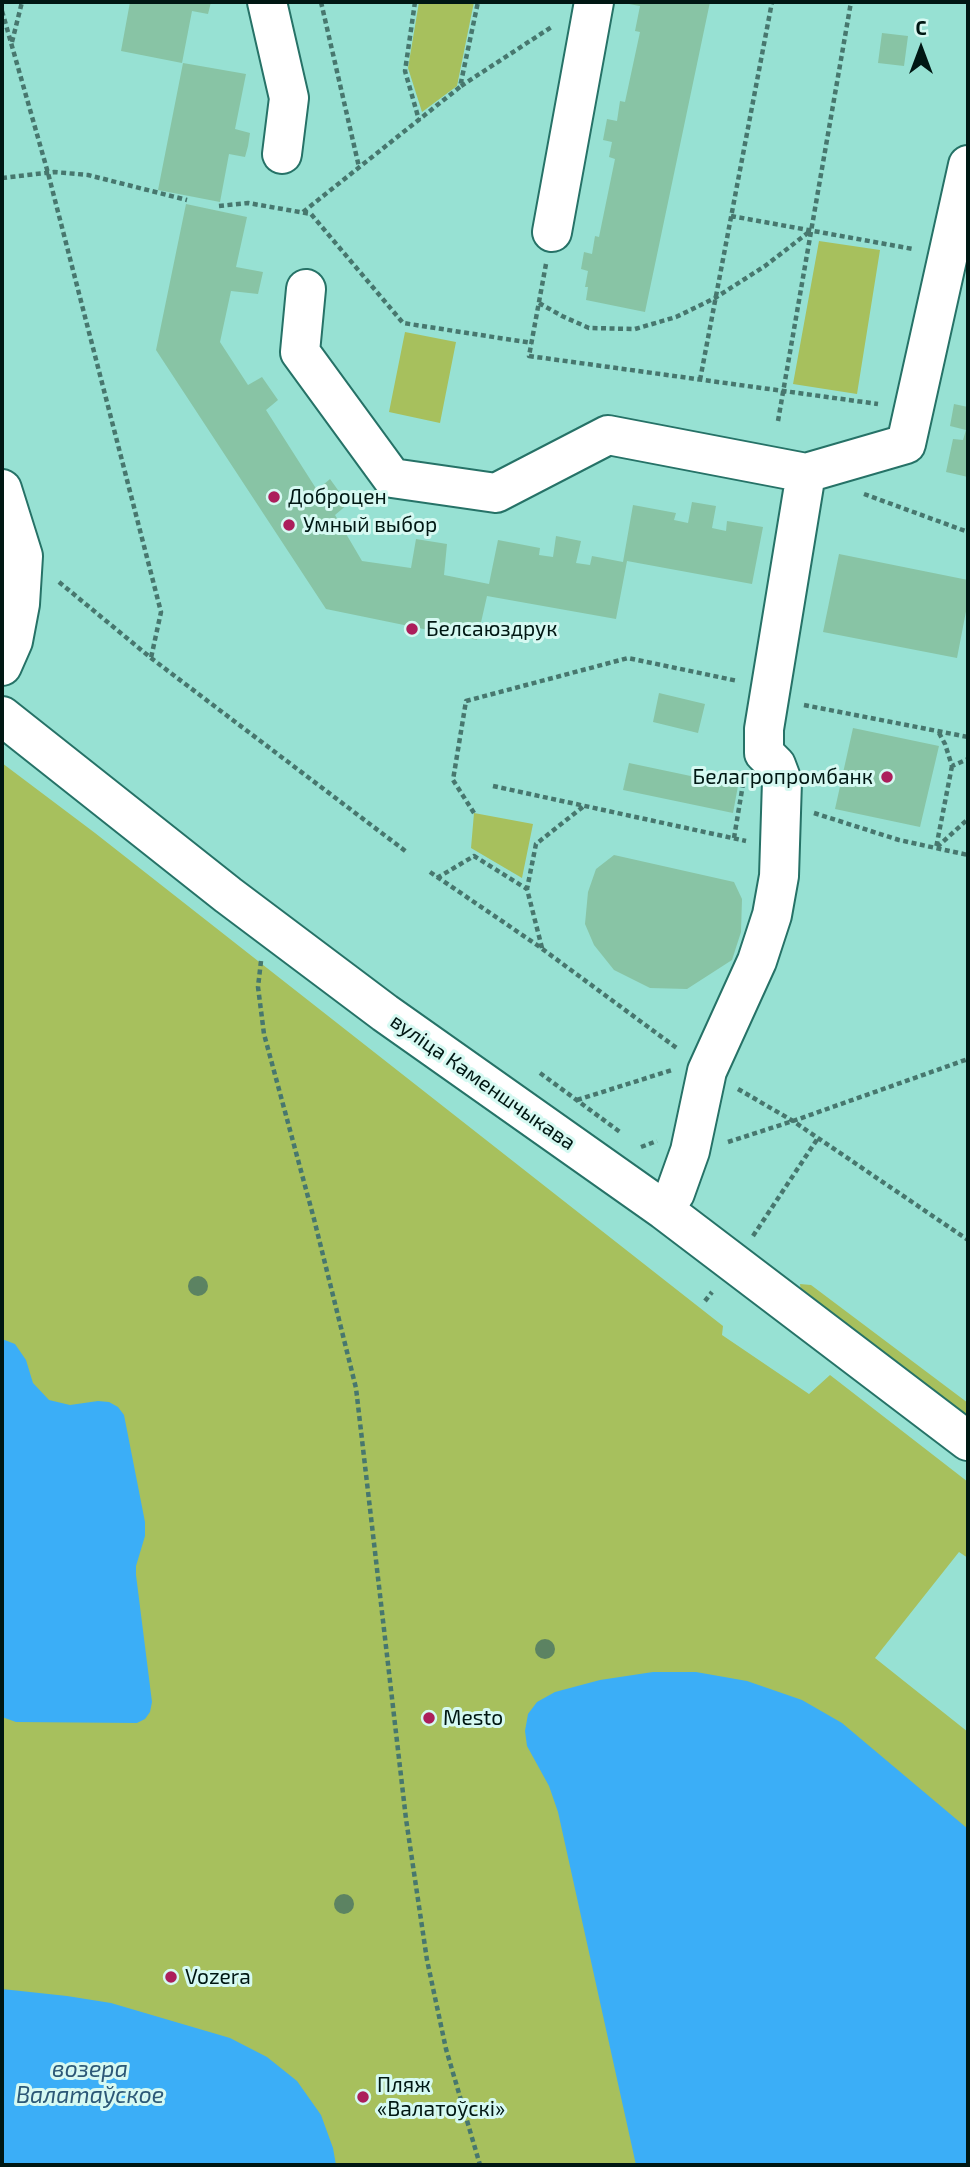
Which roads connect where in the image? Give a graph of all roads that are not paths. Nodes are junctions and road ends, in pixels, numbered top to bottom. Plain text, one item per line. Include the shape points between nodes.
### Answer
1 (267, 2) edge
2 (594, 2) edge
3 (282, 154) dead end
4 (968, 165) edge
5 (552, 232) road end
6 (306, 289) dead end
7 (806, 473) junction
8 (2, 489) edge
9 (2, 666) edge
10 (2, 716) edge
11 (664, 1210) junction
12 (968, 1441) edge

1 - 3 street via 289,98
2 - 5 street
4 - 7 street via 906,444
6 - 7 street via 300,352 391,478 496,493 608,435
7 - 11 street via 764,729 764,753 776,765 782,781 779,876 772,915 757,961 701,1066 690,1151 676,1193
8 - 9 street via 23,556 20,604
10 - 11 street, вуліца Каменшчыкава via 228,895
11 - 12 street, вуліца Каменшчыкава

